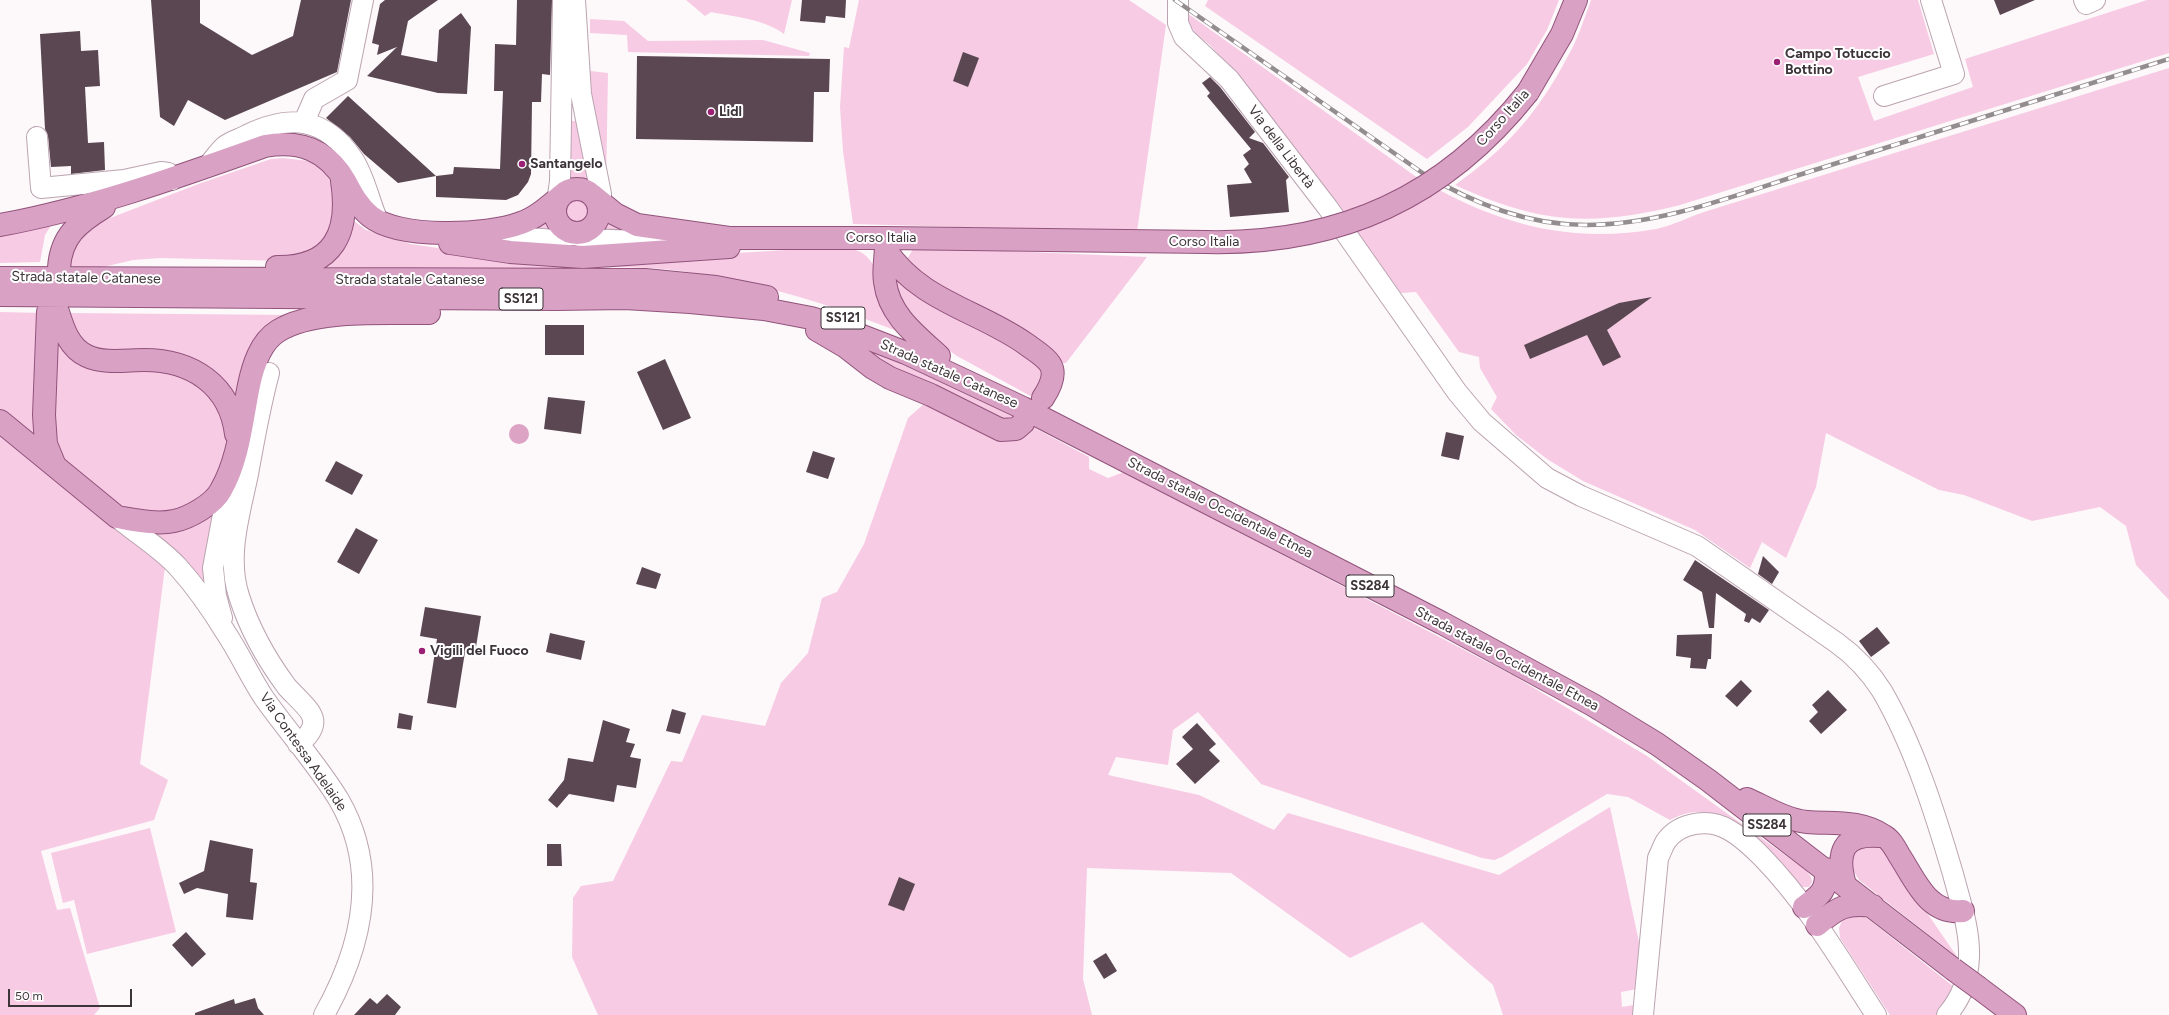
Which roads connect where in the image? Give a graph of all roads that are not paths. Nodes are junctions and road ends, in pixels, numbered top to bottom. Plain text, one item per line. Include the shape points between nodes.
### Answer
1 (363, 0) edge
2 (563, 0) edge
3 (575, 0) edge
4 (1178, 0) edge
5 (1576, 0) edge
6 (1931, 0) edge
7 (2084, 0) edge
8 (2095, 0) edge
9 (1884, 96) dead end
10 (304, 122) junction
11 (36, 137) dead end
12 (207, 167) junction
13 (342, 176) junction
14 (172, 180) junction
15 (120, 197) junction
16 (558, 200) junction
17 (597, 203) junction
18 (75, 209) junction
19 (383, 223) junction
20 (0, 225) edge
21 (468, 234) junction
22 (573, 234) junction
23 (729, 238) junction
24 (815, 238) junction
25 (886, 244) junction
26 (0, 278) edge
27 (98, 279) junction
28 (0, 295) edge
29 (625, 298) junction
30 (556, 299) junction
31 (939, 356) junction
32 (269, 373) dead end
33 (1043, 398) dead end
34 (1023, 415) junction
35 (0, 421) edge
36 (237, 442) junction
37 (232, 465) junction
38 (54, 466) junction
39 (117, 517) junction
40 (226, 632) junction
41 (298, 744) junction
42 (1708, 780) junction
43 (1885, 836) junction
44 (1826, 869) junction
45 (1845, 885) junction
46 (1873, 906) junction
47 (1804, 907) junction
48 (1963, 911) junction
49 (1817, 925) junction
50 (324, 1015) edge
51 (1643, 1015) edge
52 (1876, 1015) edge
53 (1947, 1015) edge
54 (2015, 1015) edge

1 - 10 street via 347,80 314,99
2 - 16 street
3 - 17 street via 581,94
4 - 48 street, Via della Libertà via 1178,23 1184,37 1229,79 1328,208 1457,392 1482,422 1547,478 1581,496 1697,546 1854,655 1881,690 1903,731 1942,840
5 - 25 main road, Corso Italia, bridge via 1562,34 1528,92 1470,154 1423,188 1373,214 1340,226 1291,238 1235,243
6 - 9 street via 1954,74
7 - 8 street via 2086,4
10 - 12 street via 278,124 257,131 226,146
10 - 19 street via 328,133 353,159
11 - 14 street via 41,188 124,180 162,172 168,173
12 - 13 main road via 266,146 292,144 318,151
12 - 14 main road
13 - 19 main road via 357,202 370,216
13 - 27 main road via 345,200 343,226 334,244 323,256 314,261 290,267 135,266
14 - 15 main road
15 - 18 main road
15 - 18 main road via 81,222 63,246 54,268 53,248 60,230
16 - 17 main road via 568,191 576,190 585,191
16 - 21 main road via 521,223
16 - 22 main road via 555,212 557,220
17 - 22 main road via 598,220 593,227 586,232
17 - 23 main road, Corso Italia via 637,225
18 - 20 main road
19 - 21 main road via 425,231
19 - 24 main road via 426,240 510,252 583,257
21 - 22 street via 556,240
22 - 23 street via 604,240
23 - 24 main road, Corso Italia
24 - 25 main road, Corso Italia
25 - 31 main road via 885,282 891,304 902,322
25 - 33 main road via 899,269 911,280 938,298 1007,330 1050,364 1050,386
26 - 27 main road, Strada statale Catanese / SS121
27 - 31 main road, Strada statale Catanese / SS121 via 680,282 776,299 826,312
28 - 30 main road, Strada statale Catanese / SS121
29 - 30 main road, Strada statale Catanese / SS121
29 - 34 main road, Strada statale Catanese / SS121 via 764,309 824,322 906,353
29 - 34 main road via 664,306 768,317 810,326 890,378 1001,430 1016,429
30 - 36 main road via 476,311 325,316 295,323 277,331 259,352 252,370
31 - 34 main road, Strada statale Catanese / SS121
32 - 41 street via 234,542 233,572 238,596 271,666 312,714 313,724 309,734
34 - 42 main road, Strada statale Occidentale Etnea / SS284 via 1521,664 1657,744
35 - 38 main road
36 - 37 main road
36 - 38 main road via 235,424 228,404 215,386 199,373 180,364 159,360 103,360 87,356 72,345 53,312 44,415 46,444
37 - 39 main road via 221,491 190,516 173,521 141,521
37 - 40 street via 213,568 216,596
38 - 39 main road
39 - 40 street via 177,566
40 - 41 street, Via Contessa Adelaide via 263,697
41 - 50 street, Via Contessa Adelaide via 338,800 350,824 362,867 361,912 357,936 340,986
42 - 43 main road via 1788,817 1806,822 1866,827
42 - 44 main road, Strada statale Occidentale Etnea / SS284
43 - 45 main road via 1866,835 1854,838 1846,844 1840,856 1840,868
43 - 48 main road via 1922,891 1934,904 1943,910
44 - 45 main road, Strada statale Occidentale Etnea / SS284
44 - 47 main road via 1826,884 1822,892
45 - 46 main road, Strada statale Occidentale Etnea / SS284
46 - 49 main road via 1855,903 1843,906
46 - 54 main road, Strada statale Occidentale Etnea / SS284, bridge
47 - 49 street
47 - 51 street via 1773,869 1729,829 1702,822 1690,824 1676,831 1666,841 1658,858
48 - 53 street, Via della Libertà via 1968,944 1967,974 1964,989
49 - 52 street

